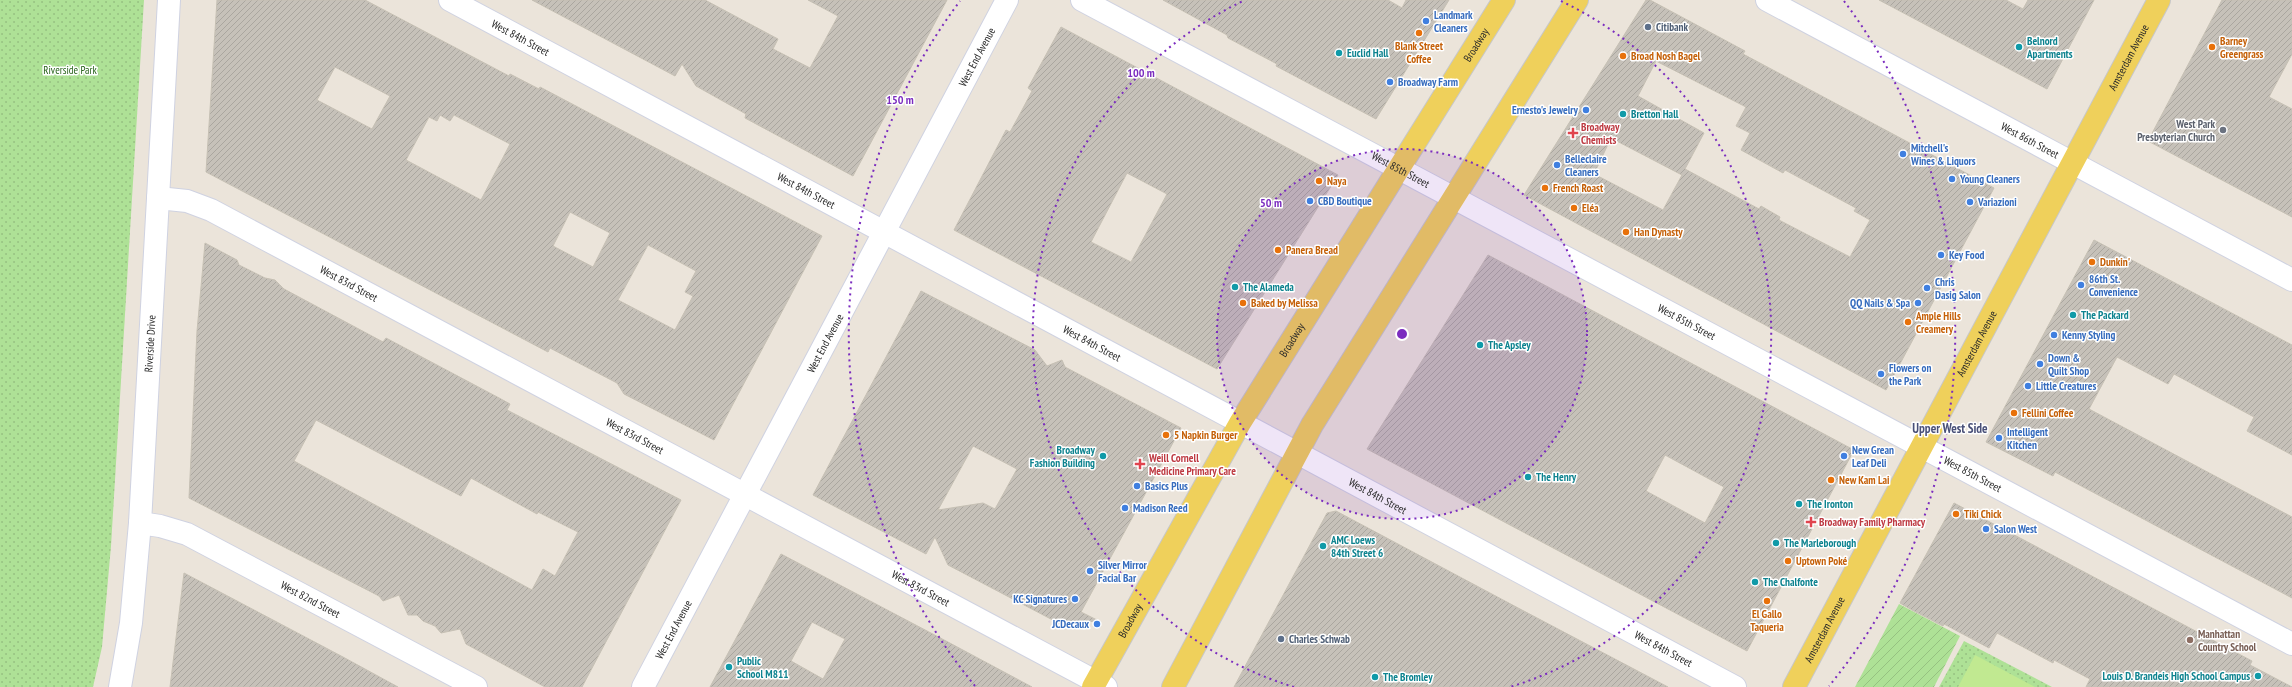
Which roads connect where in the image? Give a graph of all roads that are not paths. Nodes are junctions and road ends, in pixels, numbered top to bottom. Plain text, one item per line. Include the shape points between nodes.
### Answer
1 (169, 0) edge
2 (450, 0) edge
3 (1007, 0) edge
4 (1082, 0) edge
5 (1504, 0) edge
6 (1577, 0) edge
7 (1767, 0) edge
8 (2159, 0) edge
9 (2072, 164) junction
10 (1398, 169) junction
11 (158, 198) junction
12 (1453, 198) junction
13 (885, 232) junction
14 (2292, 280) edge
15 (1240, 423) junction
16 (1921, 447) junction
17 (1296, 454) junction
18 (744, 494) junction
19 (140, 523) junction
20 (2292, 644) edge
21 (1098, 685) edge
22 (120, 687) edge
23 (476, 687) edge
24 (643, 687) edge
25 (1173, 687) edge
26 (1735, 687) edge
27 (1794, 687) edge

1 - 11 street, Riverside Drive
2 - 13 street, West 84th Street
3 - 13 street, West End Avenue
4 - 10 street, West 85th Street
5 - 10 main road, Broadway
6 - 12 main road
7 - 9 street, West 86th Street
8 - 9 main road, Amsterdam Avenue
9 - 14 street, West 86th Street
9 - 16 main road, Amsterdam Avenue
10 - 12 street, West 85th Street
10 - 15 main road, Broadway
11 - 18 street, West 83rd Street via 187,202 211,210
11 - 19 street, Riverside Drive
12 - 16 street, West 85th Street
12 - 17 main road
13 - 15 street, West 84th Street
13 - 18 street, West End Avenue
15 - 17 street, West 84th Street
15 - 21 main road, Broadway
16 - 20 street, West 85th Street
16 - 27 main road, Amsterdam Avenue
17 - 25 main road
17 - 26 street, West 84th Street
18 - 21 street, West 83rd Street
18 - 24 street, West End Avenue
19 - 22 street, Riverside Drive via 131,623
19 - 23 street, West 82nd Street via 187,534

